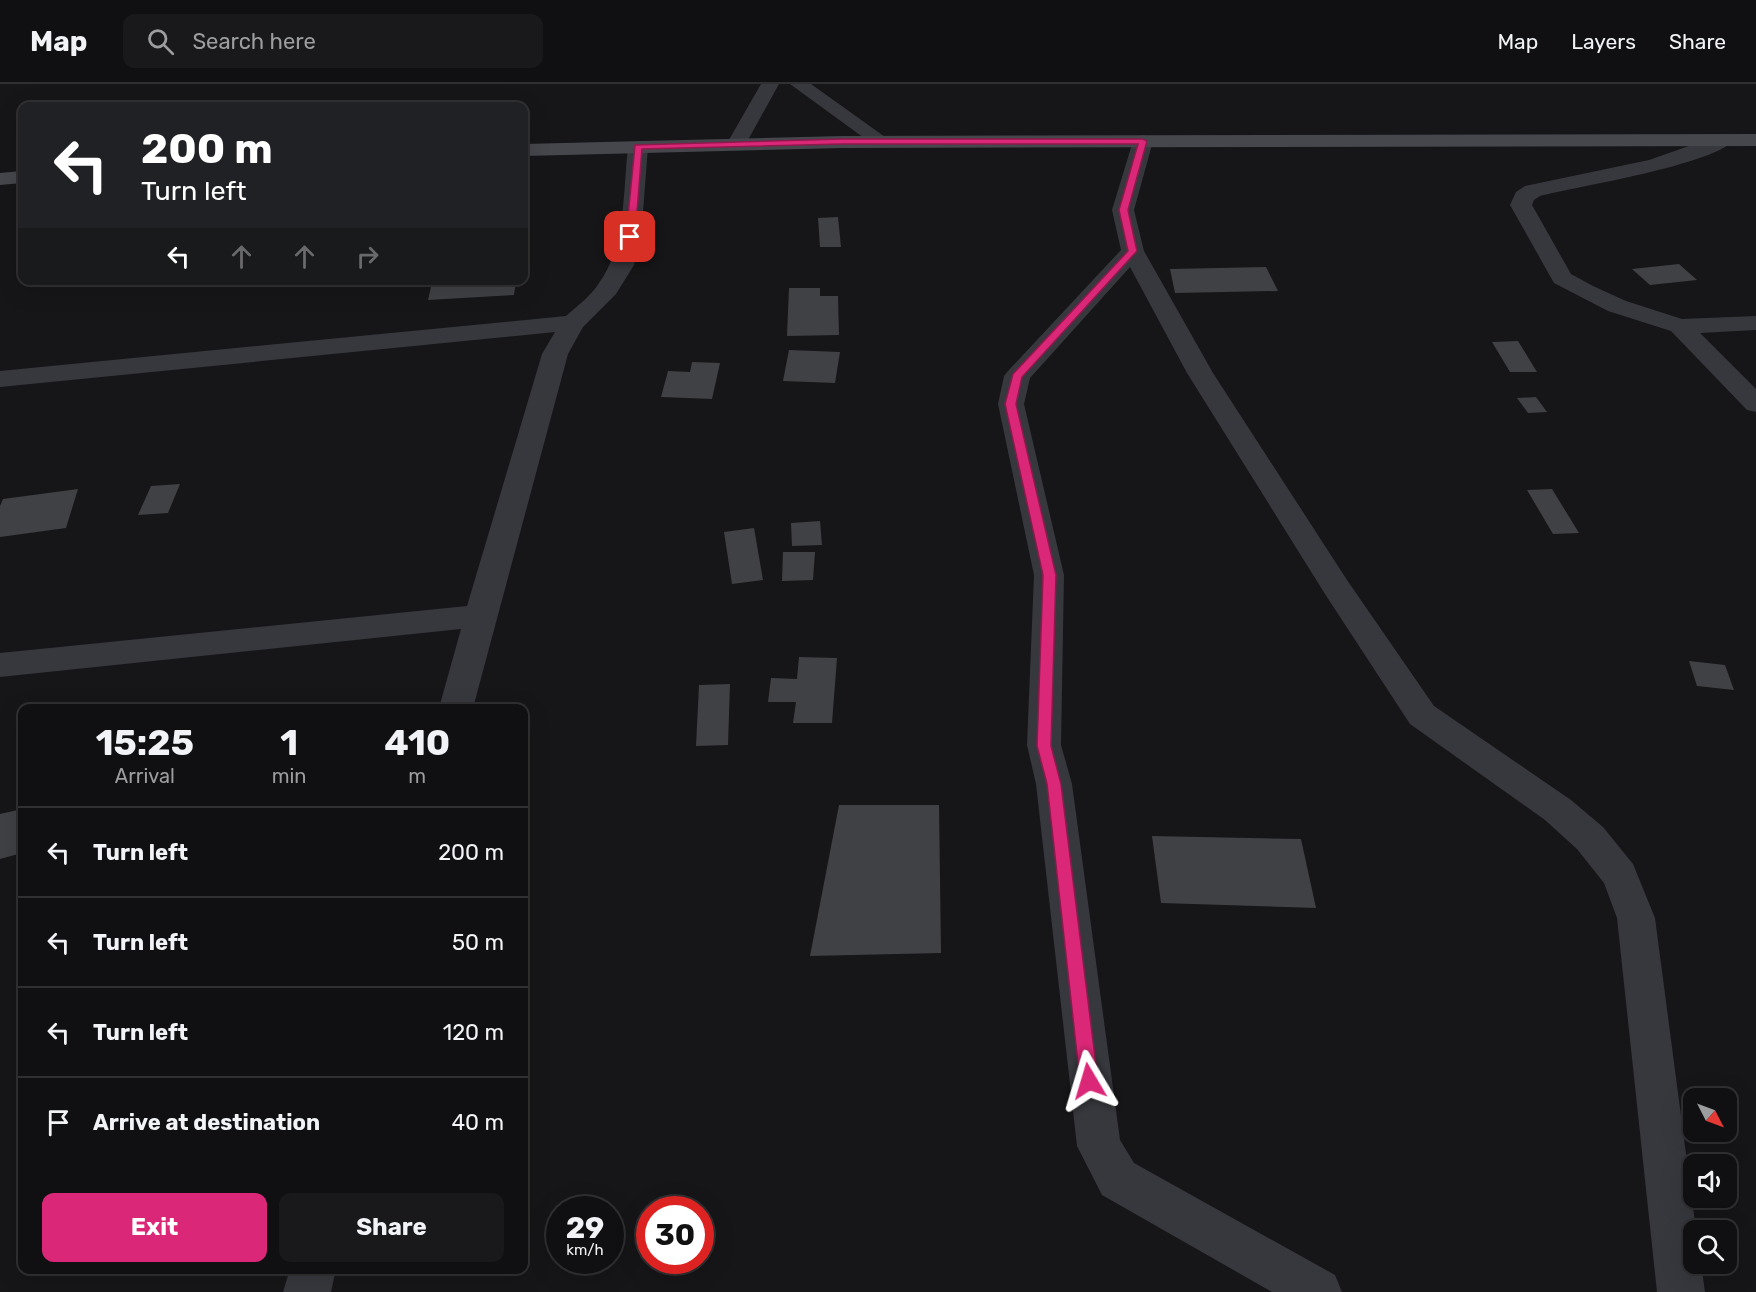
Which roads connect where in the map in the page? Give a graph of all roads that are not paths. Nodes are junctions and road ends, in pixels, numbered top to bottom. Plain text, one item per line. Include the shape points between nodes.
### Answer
1 (770, 84) edge
2 (799, 84) edge
3 (1723, 140) junction
4 (1756, 140) edge
5 (1143, 141) junction
6 (882, 142) junction
7 (736, 144) junction
8 (638, 147) junction
9 (528, 150) edge
10 (18, 177) edge
11 (0, 179) edge
12 (1132, 251) junction
13 (573, 323) junction
14 (1756, 323) edge
15 (1680, 326) junction
16 (0, 379) edge
17 (1756, 404) edge
18 (480, 616) junction
19 (0, 665) edge
20 (457, 704) edge
21 (312, 1274) edge
22 (307, 1292) edge
23 (1318, 1292) edge
24 (1681, 1292) edge

1 - 7 street
2 - 6 street
3 - 4 main road
3 - 5 main road
3 - 15 street via 1668,163 1533,191 1521,205 1562,278 1617,306
5 - 6 main road
5 - 12 street via 1123,210
6 - 7 main road
7 - 8 main road
8 - 9 main road
8 - 13 street via 630,237 622,266 608,289
10 - 11 main road
12 - 23 street via 1017,376 1011,404 1050,575 1044,746 1054,784 1099,1146 1118,1179
12 - 24 street via 1200,373 1422,715 1558,810 1590,838 1620,875 1636,918
13 - 16 street
13 - 18 street via 555,354
14 - 15 street
15 - 17 street
18 - 19 street
18 - 20 street
21 - 22 street

